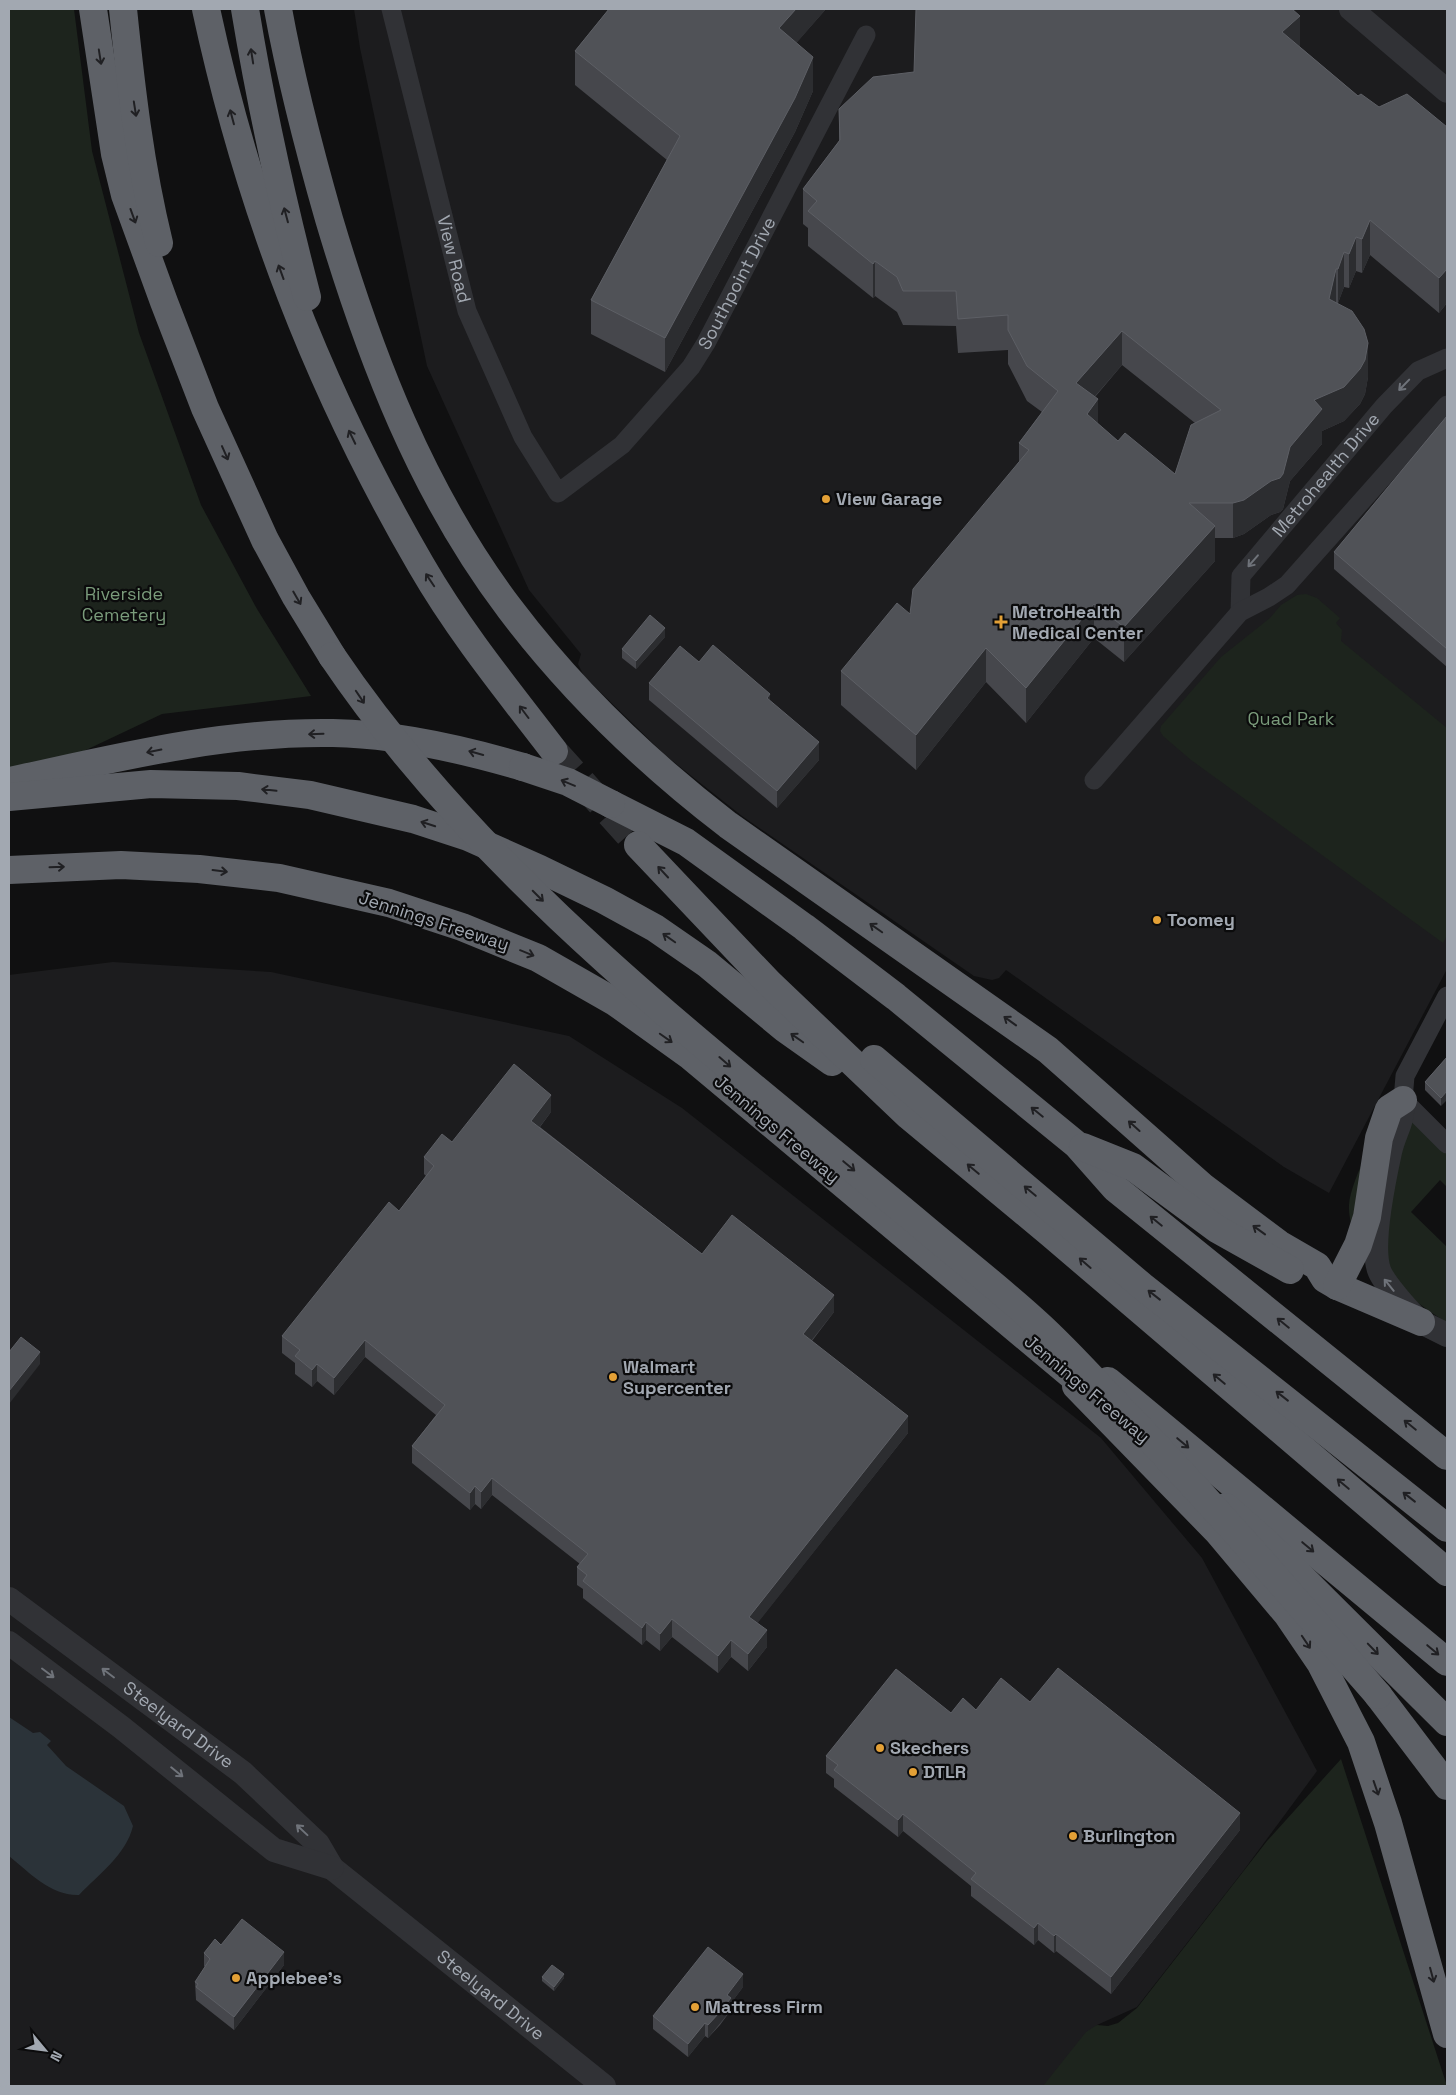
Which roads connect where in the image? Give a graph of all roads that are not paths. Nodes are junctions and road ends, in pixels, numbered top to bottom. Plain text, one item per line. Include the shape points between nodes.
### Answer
1 (93, 9) edge
2 (123, 9) edge
3 (206, 9) edge
4 (245, 9) edge
5 (278, 9) edge
6 (391, 9) edge
7 (1351, 9) edge
8 (866, 35) dead end
9 (1447, 91) edge
10 (1447, 360) edge
11 (1447, 405) edge
12 (205, 408) junction
13 (340, 414) junction
14 (558, 493) joint
15 (1240, 612) junction
16 (554, 751) tunnel mouth
17 (1094, 780) dead end
18 (9, 781) edge
19 (9, 797) edge
20 (638, 845) tunnel mouth
21 (9, 870) edge
22 (721, 934) junction
23 (1447, 996) edge
24 (1403, 1100) junction
25 (909, 1116) junction
26 (1077, 1144) junction
27 (1447, 1144) edge
28 (1331, 1283) junction
29 (1421, 1322) junction
30 (1038, 1335) junction
31 (1447, 1335) edge
32 (1447, 1456) edge
33 (1447, 1528) edge
34 (1447, 1572) edge
35 (9, 1599) edge
36 (9, 1643) edge
37 (1447, 1662) edge
38 (1405, 1682) junction
39 (1378, 1695) junction
40 (1447, 1722) edge
41 (1447, 1732) edge
42 (1447, 1769) edge
43 (1447, 1786) edge
44 (332, 1868) junction
45 (1447, 2034) edge
46 (604, 2086) edge

1 -> 12 highway via 115,154 126,195
2 -> 12 highway via 148,197 174,305
13 -> 3 highway via 293,305 263,222 240,149
13 -> 4 highway via 276,175 258,93
28 -> 5 highway via 1317,1266 1279,1244 1202,1187 1048,1050 686,792 588,702 552,662 509,608 466,545 418,459 381,376 358,314 305,137
6 - 14 street, View Road via 467,311 523,436
7 - 9 street
8 - 14 street, Southpoint Drive via 691,367 622,446
10 -> 15 street, Metrohealth Drive via 1418,371 1384,406 1241,576
11 - 15 street via 1287,585
12 -> 30 highway, bridge via 296,597 367,707 431,784 504,863 569,926
16 -> 13 highway via 478,651 421,566
15 - 17 street
26 -> 18 highway, bridge via 896,997 686,842 568,782 467,751 334,733 201,741
25 -> 19 highway via 784,1028 714,970 655,928 604,900 468,837 413,819 310,794 238,786 151,784
22 -> 20 highway
21 -> 30 highway, Jennings Freeway via 120,865 200,868 278,878 389,903 462,927 538,958 615,1002 689,1055
22 - 25 highway
33 -> 22 highway via 1142,1286 846,1036 753,949
23 - 24 street via 1405,1076
24 - 27 street
24 - 28 highway via 1389,1109 1379,1138 1367,1217 1358,1245
29 -> 24 street via 1385,1282 1377,1255 1390,1149 1403,1118
34 -> 25 highway
26 - 28 highway via 1133,1167 1189,1210 1252,1250 1306,1278
32 -> 26 highway via 1115,1188
28 - 29 highway
29 - 31 street
30 -> 37 highway, bridge
30 -> 38 highway, Jennings Freeway via 1130,1423 1268,1544
30 - 39 highway, bridge via 1198,1488
30 -> 45 highway via 1218,1532 1287,1614 1321,1664 1364,1751 1388,1823
44 -> 35 street, Steelyard Drive via 318,1844 243,1773
36 -> 44 street, Steelyard Drive via 121,1727 274,1850
38 - 40 highway
38 - 41 highway
39 - 42 highway
39 - 43 highway
44 - 46 street, Steelyard Drive

